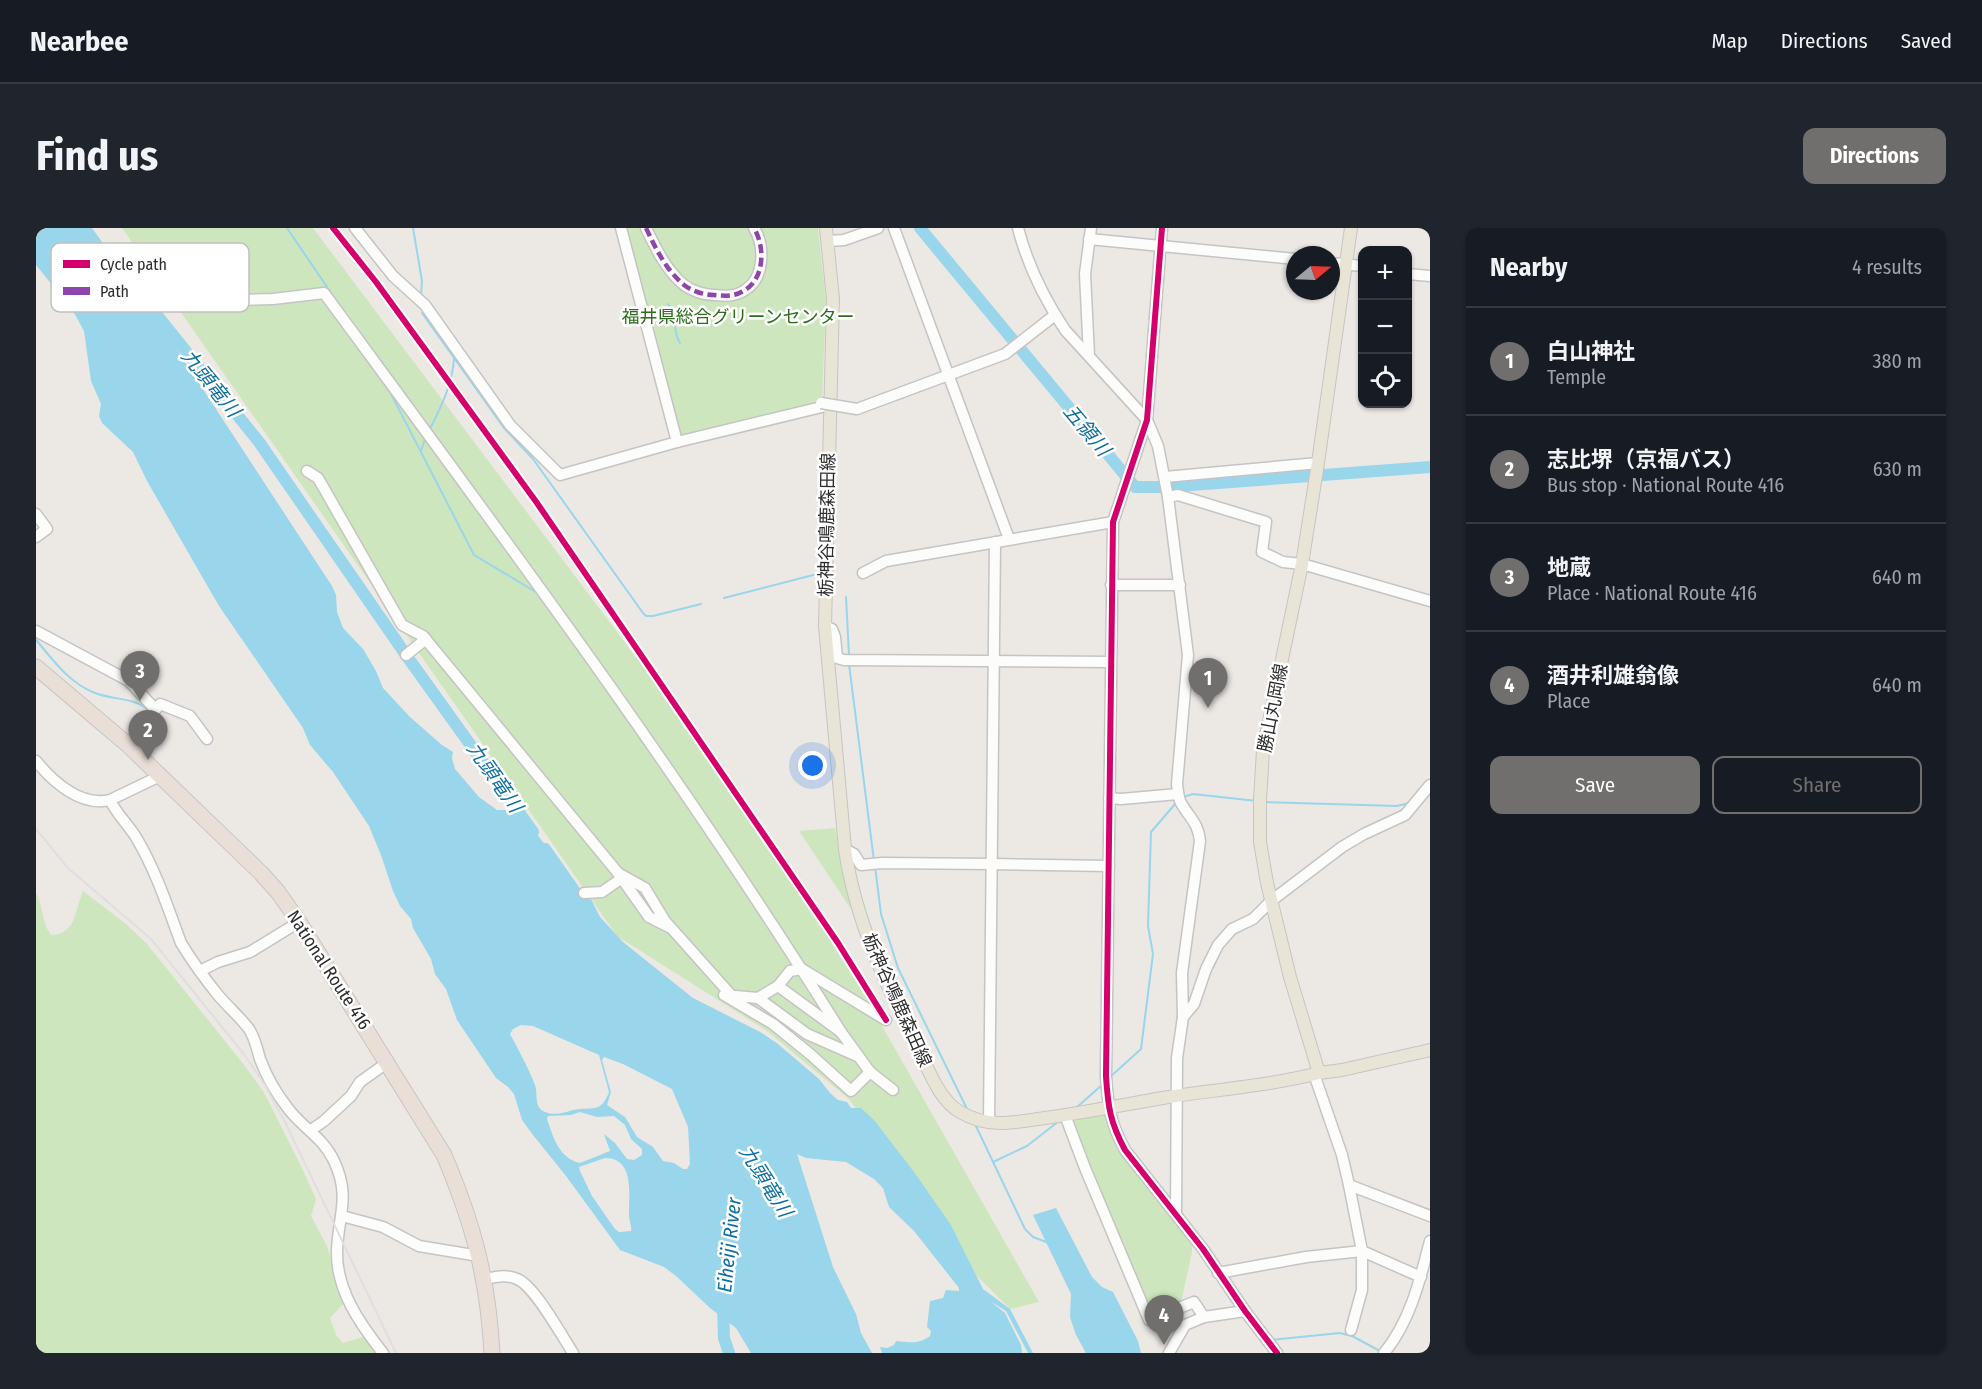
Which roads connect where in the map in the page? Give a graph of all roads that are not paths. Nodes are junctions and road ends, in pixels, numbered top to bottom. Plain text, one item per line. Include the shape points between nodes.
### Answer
1 (355, 228) edge
2 (621, 228) edge
3 (646, 228) edge
4 (754, 228) edge
5 (826, 228) edge
6 (879, 228) edge
7 (894, 228) edge
8 (1018, 228) edge
9 (1162, 228) edge
10 (1351, 228) edge
11 (1090, 233) edge
12 (828, 241) junction
13 (1160, 245) junction
14 (1286, 258) edge
15 (1340, 264) edge
16 (1346, 264) junction
17 (1358, 266) edge
18 (1412, 274) edge
19 (1430, 276) edge
20 (249, 300) edge
21 (1055, 315) junction
22 (1089, 356) junction
23 (948, 376) junction
24 (826, 404) junction
25 (1148, 420) junction
26 (678, 442) junction
27 (1318, 463) junction
28 (307, 471) dead end
29 (1165, 477) junction
30 (1168, 497) junction
31 (36, 514) edge
32 (1113, 522) junction
33 (36, 537) edge
34 (1009, 539) junction
35 (995, 542) junction
36 (1302, 564) junction
37 (863, 573) dead end
38 (1111, 585) junction
39 (1180, 585) junction
40 (1430, 601) edge
41 (825, 626) junction
42 (36, 631) edge
43 (426, 639) junction
44 (406, 655) dead end
45 (994, 660) junction
46 (1110, 662) junction
47 (36, 667) edge
48 (155, 709) junction
49 (207, 739) dead end
50 (128, 746) junction
51 (36, 761) edge
52 (160, 776) junction
53 (1430, 785) edge
54 (1178, 794) junction
55 (1109, 798) junction
56 (110, 801) junction
57 (845, 849) junction
58 (992, 864) junction
59 (1109, 866) junction
60 (620, 875) junction
61 (584, 893) dead end
62 (1271, 901) junction
63 (298, 922) junction
64 (802, 969) junction
65 (200, 971) junction
66 (778, 986) junction
67 (731, 995) junction
68 (758, 998) junction
69 (1183, 1017) junction
70 (886, 1020) dead end
71 (841, 1032) junction
72 (1430, 1050) edge
73 (859, 1058) junction
74 (388, 1062) junction
75 (870, 1072) junction
76 (1317, 1073) junction
77 (893, 1090) dead end
78 (1178, 1096) junction
79 (1108, 1108) junction
80 (1065, 1115) junction
81 (985, 1122) junction
82 (311, 1130) junction
83 (1349, 1185) junction
84 (1176, 1214) junction
85 (342, 1216) junction
86 (1430, 1216) edge
87 (1430, 1241) edge
88 (1362, 1251) junction
89 (479, 1253) junction
90 (1218, 1273) junction
91 (1421, 1277) junction
92 (485, 1279) junction
93 (1245, 1311) junction
94 (1204, 1317) junction
95 (1351, 1330) dead end
96 (382, 1353) edge
97 (492, 1353) edge
98 (573, 1353) edge
99 (1169, 1353) edge
100 (1277, 1353) edge
101 (1384, 1353) edge

1 - 26 street via 393,276 424,305 510,425 560,475
2 - 26 street
3 - 4 street via 669,271 686,286 706,295 730,296 756,280 761,248
5 - 12 main road, 栃神谷鳴鹿森田線
6 - 12 street
7 - 23 street
8 - 21 street
9 - 13 street
10 - 16 main road, 勝山丸岡線
11 - 13 street
11 - 22 street via 1085,274
12 - 24 main road, 栃神谷鳴鹿森田線 via 833,299
13 - 14 street
13 - 25 street
15 - 16 street
16 - 17 street
16 - 27 main road, 勝山丸岡線
18 - 19 street
20 - 64 street via 324,293 524,564 700,813
21 - 22 street
21 - 23 street via 1015,349
22 - 25 street
23 - 24 street, bridge via 858,409
23 - 34 street
24 - 26 street
24 - 41 main road, 栃神谷鳴鹿森田線
25 - 29 street
25 - 32 street
27 - 29 street
27 - 36 main road, 勝山丸岡線
28 - 43 street via 318,478 402,625
29 - 30 street
30 - 36 street via 1178,495 1266,522 1262,552 1283,562
30 - 39 street
31 - 33 street via 47,529
32 - 34 street
32 - 38 street
34 - 35 street
35 - 37 street via 886,561
35 - 45 street
36 - 40 street
36 - 62 main road, 勝山丸岡線 via 1263,750 1260,842
38 - 39 street
38 - 46 street
39 - 54 street via 1188,655
41 - 45 street via 832,629 837,658
41 - 57 main road, 栃神谷鳴鹿森田線
42 - 48 street via 129,681
43 - 44 street
43 - 60 street
45 - 46 street
45 - 58 street
46 - 55 street
47 - 50 highway, National Route 416
48 - 49 street via 160,704 190,716
48 - 50 street
50 - 52 highway, National Route 416
51 - 56 street via 70,792 89,801
52 - 56 street
52 - 63 highway, National Route 416 via 261,873
53 - 62 street via 1406,815 1342,847
54 - 55 street
54 - 69 street via 1195,821 1200,841 1182,973
55 - 59 street
56 - 65 street via 136,837 157,878 181,944
57 - 58 street via 861,865
57 - 81 main road, 栃神谷鳴鹿森田線 via 857,905 884,979 935,1082 959,1112
58 - 59 street
58 - 81 street
59 - 79 street
60 - 61 street via 602,892
60 - 67 street via 645,888 669,927
62 - 69 street via 1253,919 1232,929 1218,945 1194,1004
62 - 76 main road, 勝山丸岡線
63 - 65 street via 250,952
63 - 74 highway, National Route 416
64 - 66 street via 790,971
64 - 70 street
64 - 71 street
65 - 82 street via 249,1030 285,1105
66 - 68 street
66 - 71 street
67 - 68 street
67 - 75 street via 724,994 773,1024 851,1091
68 - 73 street via 807,1034
69 - 78 street via 1177,1058
71 - 73 street
72 - 76 main road
73 - 75 street
74 - 82 street via 360,1082 351,1096
74 - 89 highway, National Route 416 via 444,1155
75 - 77 street
76 - 78 main road, 栃神谷鳴鹿森田線
76 - 83 street
78 - 79 main road, 栃神谷鳴鹿森田線
78 - 84 street
79 - 80 main road, 栃神谷鳴鹿森田線
79 - 84 street via 1125,1150
80 - 81 main road, 栃神谷鳴鹿森田線
80 - 94 street via 1149,1320 1194,1302
82 - 85 street via 338,1169 344,1197
83 - 86 street
83 - 88 street
84 - 90 street
85 - 89 street via 383,1227 420,1246
85 - 96 street via 337,1254 345,1295
87 - 91 street
88 - 90 street
88 - 91 street
88 - 95 street via 1362,1290
89 - 92 highway, National Route 416
90 - 93 street
91 - 101 street via 1405,1321
92 - 97 highway, National Route 416
92 - 98 street via 504,1276 523,1282
93 - 94 street
93 - 100 street
94 - 99 street via 1185,1325

